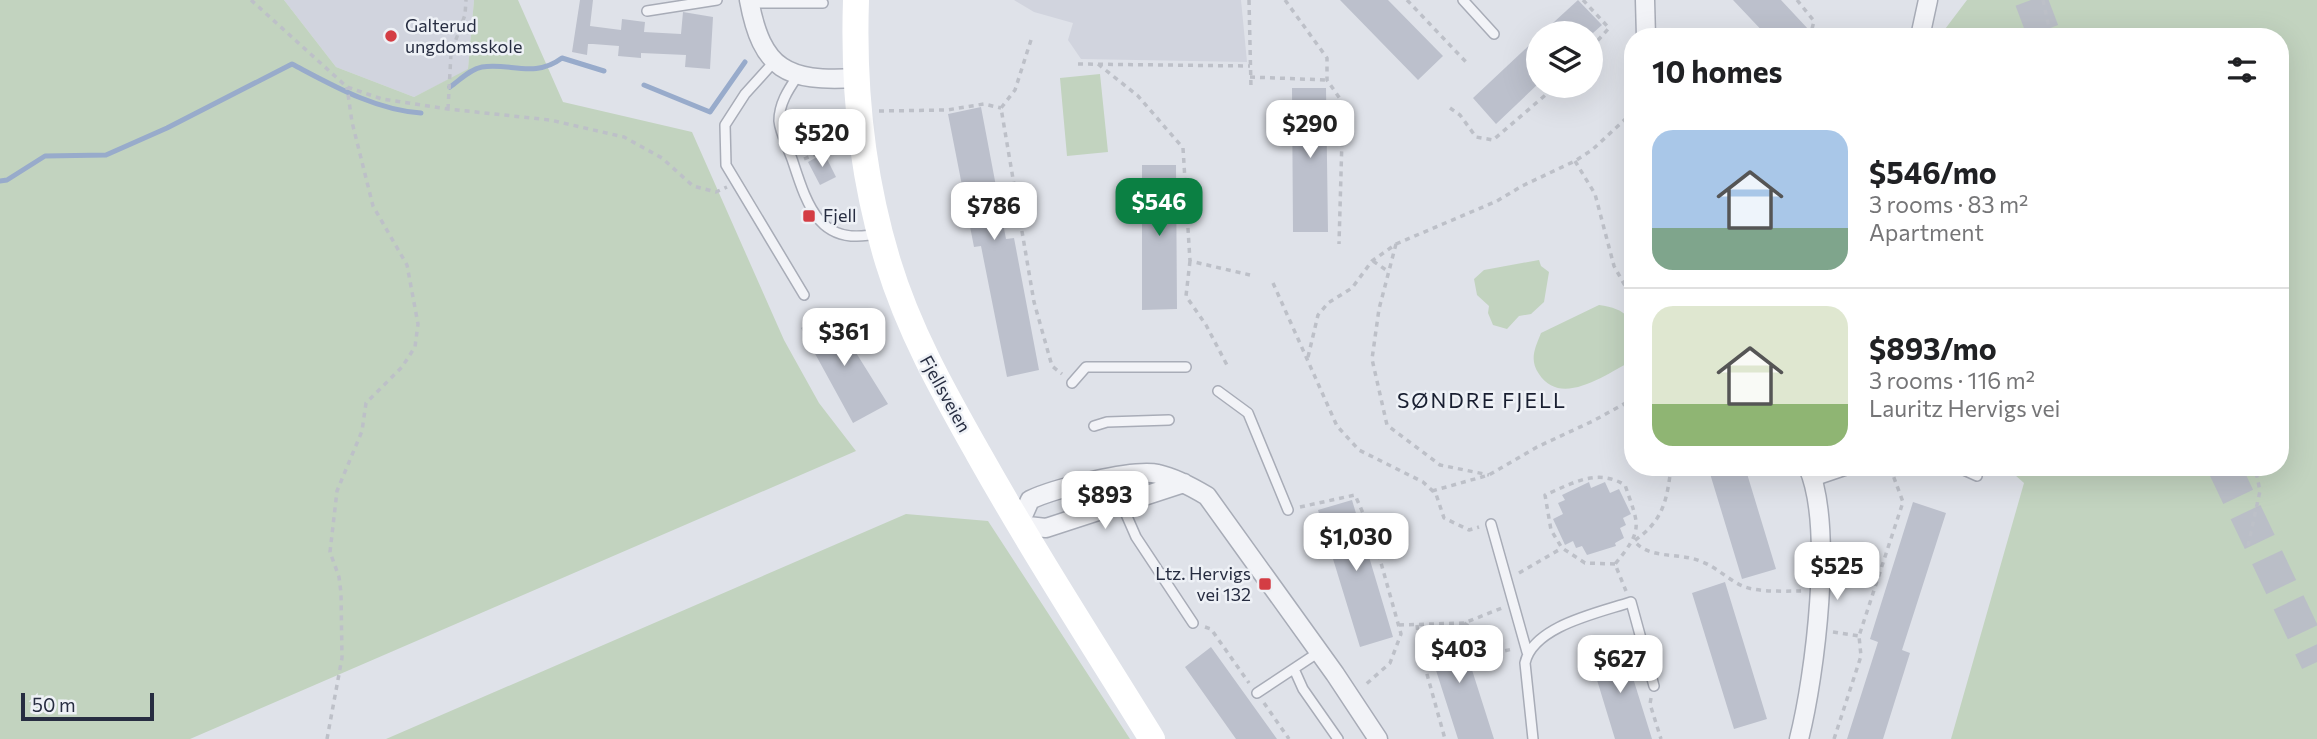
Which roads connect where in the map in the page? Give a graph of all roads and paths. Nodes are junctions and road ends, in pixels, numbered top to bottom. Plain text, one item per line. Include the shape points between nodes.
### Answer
1 (250, 0) edge
2 (466, 0) edge
3 (716, 0) edge
4 (1250, 0) edge
5 (1285, 0) edge
6 (1407, 0) edge
7 (1463, 0) edge
8 (1583, 0) edge
9 (1645, 0) edge
10 (1797, 0) edge
11 (1928, 0) edge
12 (2043, 0) edge
13 (749, 1) edge
14 (823, 3) dead end
15 (855, 3) edge
16 (647, 11) dead end
17 (1602, 21) edge
18 (1603, 22) edge
19 (1646, 28) edge
20 (1812, 28) edge
21 (1922, 28) edge
22 (2049, 28) edge
23 (1494, 34) dead end
24 (1603, 35) edge
25 (1031, 40) dead end
26 (1465, 62) dead end
27 (772, 63) junction
28 (1078, 64) dead end
29 (1098, 64) junction
30 (1250, 66) junction
31 (797, 77) junction
32 (1250, 77) junction
33 (855, 78) junction
34 (1327, 80) junction
35 (347, 87) junction
36 (1251, 88) dead end
37 (1542, 98) edge
38 (1001, 108) junction
39 (1450, 108) dead end
40 (448, 109) junction
41 (873, 111) dead end
42 (1624, 121) edge
43 (846, 147) dead end
44 (1575, 161) junction
45 (793, 163) junction
46 (736, 184) junction
47 (880, 232) junction
48 (1339, 244) dead end
49 (1396, 244) junction
50 (1191, 261) junction
51 (1373, 261) junction
52 (1389, 272) junction
53 (1250, 275) dead end
54 (1273, 283) dead end
55 (1624, 284) edge
56 (804, 295) dead end
57 (1308, 357) junction
58 (1186, 367) dead end
59 (1228, 367) dead end
60 (1072, 383) joint
61 (1218, 391) dead end
62 (1624, 403) edge
63 (1169, 420) dead end
64 (1094, 426) dead end
65 (1489, 475) junction
66 (1670, 476) edge
67 (1811, 476) edge
68 (1893, 476) edge
69 (2257, 476) edge
70 (1105, 479) junction
71 (1184, 483) junction
72 (1432, 491) junction
73 (1122, 505) junction
74 (1288, 510) joint
75 (1491, 524) joint
76 (1019, 525) junction
77 (1634, 541) junction
78 (2248, 546) dead end
79 (1562, 548) junction
80 (1615, 564) junction
81 (1507, 580) junction
82 (1819, 592) junction
83 (1631, 602) junction
84 (1513, 603) junction
85 (1193, 623) joint
86 (1464, 623) junction
87 (1399, 625) junction
88 (1417, 625) junction
89 (1816, 629) junction
90 (1859, 636) junction
91 (1526, 648) junction
92 (1320, 652) junction
93 (1294, 669) junction
94 (1654, 686) joint
95 (1257, 693) junction
96 (1351, 698) junction
97 (327, 739) edge
98 (1152, 739) edge
99 (1289, 739) edge
100 (1338, 739) edge
101 (1378, 739) edge
102 (1445, 739) edge
103 (1533, 739) edge
104 (1661, 739) edge
105 (1799, 739) edge
106 (1834, 739) edge

1 - 35 path
2 - 40 path via 451,53
3 - 16 lane
4 - 30 path
5 - 34 path via 1327,58
6 - 26 path
7 - 23 lane
8 - 17 path
9 - 19 street
10 - 20 path via 1814,21
11 - 21 street
12 - 22 path
13 - 14 lane
13 - 27 street via 754,25
15 - 33 main road, Fjellsveien
18 - 24 path via 1609,28
25 - 38 path via 1015,90
27 - 31 street
27 - 46 lane via 725,125 726,165
28 - 29 path
29 - 30 path
29 - 50 path via 1138,96 1183,148
30 - 32 path
31 - 33 street
31 - 45 lane via 785,93 779,122
32 - 34 path
32 - 36 path
33 - 47 main road, Fjellsveien via 861,137
34 - 48 path via 1343,103
35 - 40 path via 382,99
35 - 97 path via 373,206 407,265 418,324 415,347 402,367 366,404 362,431 337,491 330,552 341,593 342,658
37 - 39 path via 1493,140 1476,137
38 - 41 path via 984,104 929,111
38 - 60 path via 1034,302 1052,366
40 - 46 path via 550,120 624,137 662,158 693,186 716,192
42 - 44 path
43 - 45 path
44 - 49 path
44 - 55 path via 1595,194 1614,266
45 - 47 lane via 813,214 829,230 856,238
46 - 56 lane
47 - 76 main road, Fjellsveien via 924,356
49 - 51 path
49 - 52 path
50 - 53 path
50 - 59 path via 1186,296
51 - 52 path
51 - 57 path via 1352,288 1318,315
52 - 65 path via 1372,359 1387,425 1440,466
54 - 57 path
57 - 72 path via 1337,426 1359,450
58 - 60 lane via 1086,367
61 - 74 lane via 1248,413
62 - 65 path
63 - 64 lane
65 - 72 path
66 - 77 path via 1666,502 1656,523
67 - 82 street via 1818,503
68 - 90 path via 1903,502
69 - 78 path via 2260,491
70 - 71 street via 1155,473
70 - 73 lane
70 - 76 street via 1030,500
71 - 73 street
71 - 92 street via 1208,496
72 - 75 path via 1444,518 1468,530
73 - 76 street via 1046,528
73 - 85 lane via 1136,537
74 - 87 path via 1354,495 1374,538
75 - 81 lane
76 - 98 main road, Fjellsveien
77 - 79 path via 1638,523 1625,485 1613,478 1590,476 1545,495 1550,530
77 - 80 path
77 - 82 path via 1642,551 1698,559 1753,589
79 - 80 path via 1586,563
79 - 81 path
80 - 83 path
81 - 84 lane
82 - 89 street
83 - 91 lane via 1550,631
83 - 94 lane
84 - 86 path
84 - 91 lane
85 - 95 path via 1211,629
86 - 88 path
86 - 91 path via 1504,651
87 - 88 path
87 - 96 path via 1401,634 1390,663
88 - 102 path
89 - 90 path
89 - 105 street
90 - 106 path via 1861,656
91 - 103 lane
92 - 93 lane
92 - 96 street
93 - 95 lane
93 - 100 lane
94 - 104 path via 1650,704
95 - 99 path
96 - 101 street

